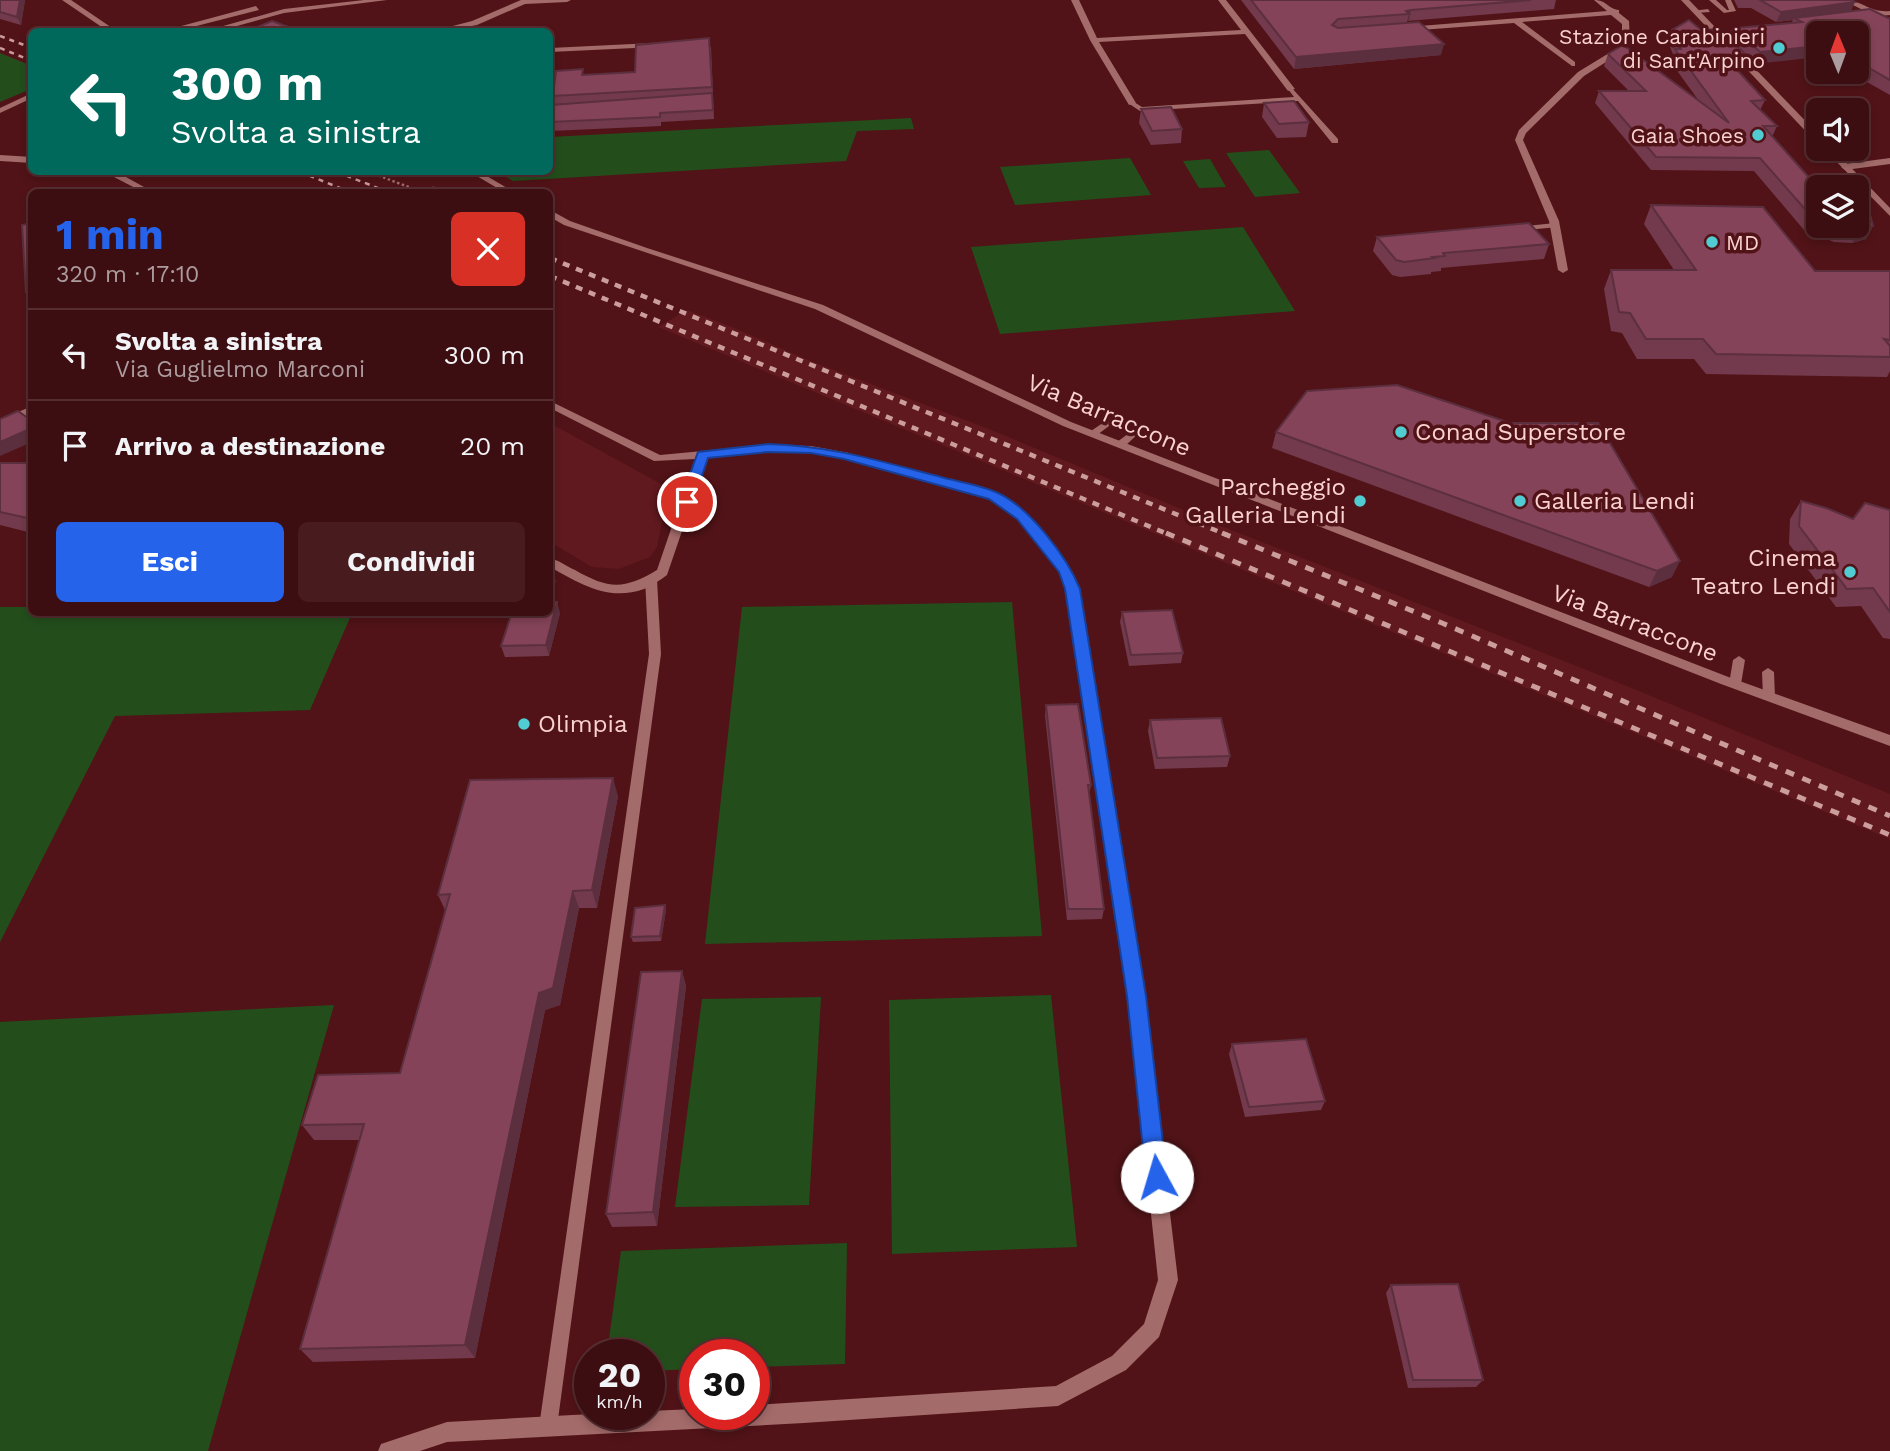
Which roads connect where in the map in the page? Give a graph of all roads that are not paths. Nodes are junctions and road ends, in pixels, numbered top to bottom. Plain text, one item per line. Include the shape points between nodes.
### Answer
1 (66, 0) edge
2 (317, 0) edge
3 (383, 0) edge
4 (512, 0) edge
5 (568, 0) edge
6 (1075, 0) edge
7 (1222, 0) edge
8 (1598, 0) edge
9 (1685, 0) edge
10 (1712, 0) edge
11 (1728, 0) edge
12 (1847, 0) edge
13 (353, 1) edge
14 (526, 1) edge
15 (1695, 11) junction
16 (1708, 11) dead end
17 (1616, 12) junction
18 (1890, 13) edge
19 (1877, 15) junction
20 (1851, 18) edge
21 (1515, 20) junction
22 (1759, 26) edge
23 (109, 28) edge
24 (177, 28) edge
25 (220, 28) edge
26 (449, 28) joint
27 (1391, 31) edge
28 (1246, 32) junction
29 (1717, 33) junction
30 (1094, 40) junction
31 (665, 44) edge
32 (553, 50) edge
33 (1572, 64) dead end
34 (1291, 89) joint
35 (28, 97) edge
36 (1299, 99) junction
37 (1132, 103) joint
38 (0, 111) edge
39 (1806, 126) edge
40 (1335, 141) dead end
41 (3, 157) edge
42 (28, 160) edge
43 (1839, 161) edge
44 (1890, 161) edge
45 (1845, 167) junction
46 (116, 175) edge
47 (479, 175) edge
48 (143, 189) edge
49 (505, 189) edge
50 (1890, 213) edge
51 (553, 216) edge
52 (1555, 225) junction
53 (1504, 230) edge
54 (1563, 270) dead end
55 (553, 406) edge
56 (28, 411) edge
57 (1110, 421) dead end
58 (0, 424) edge
59 (1136, 431) dead end
60 (1094, 433) junction
61 (1121, 444) junction
62 (702, 455) junction
63 (553, 564) edge
64 (651, 579) junction
65 (1739, 660) dead end
66 (1768, 672) dead end
67 (1735, 684) junction
68 (1769, 696) junction
69 (1890, 740) edge
70 (548, 1427) junction
71 (388, 1451) edge

1 - 23 street
2 - 24 street via 254,8
3 - 13 street
4 - 26 street
5 - 14 street
6 - 30 street
7 - 28 street
8 - 17 street
9 - 15 street
10 - 11 lane via 1726,12 1733,11
12 - 19 street
13 - 25 street via 284,11
14 - 26 street via 474,23
15 - 16 lane
15 - 29 street
17 - 21 street
17 - 52 street via 1626,23 1622,48 1581,74 1519,140
18 - 19 street
19 - 20 street
21 - 27 street
21 - 33 street
22 - 29 street
28 - 30 street
28 - 34 street
29 - 39 street
30 - 37 street
31 - 32 street
34 - 36 lane
35 - 38 street
36 - 37 lane via 1140,109
36 - 40 lane
41 - 42 street
43 - 45 street
44 - 45 street
45 - 50 street
46 - 48 street
47 - 49 street
51 - 60 street, Via Barraccone via 819,307
52 - 53 lane
52 - 54 street
55 - 62 street via 658,459
56 - 58 street
57 - 60 lane
59 - 61 lane
60 - 61 street, Via Barraccone
61 - 67 street, Via Barraccone
62 - 64 street via 663,572
62 - 70 street via 811,449 993,496 1022,516 1065,570 1075,603 1136,996 1168,1280 1152,1330 1119,1363 1058,1396
63 - 64 street via 608,589 640,586
64 - 70 lane via 655,654
65 - 67 lane
66 - 68 lane
67 - 68 street, Via Barraccone
68 - 69 street, Via Barraccone
70 - 71 street via 447,1432

